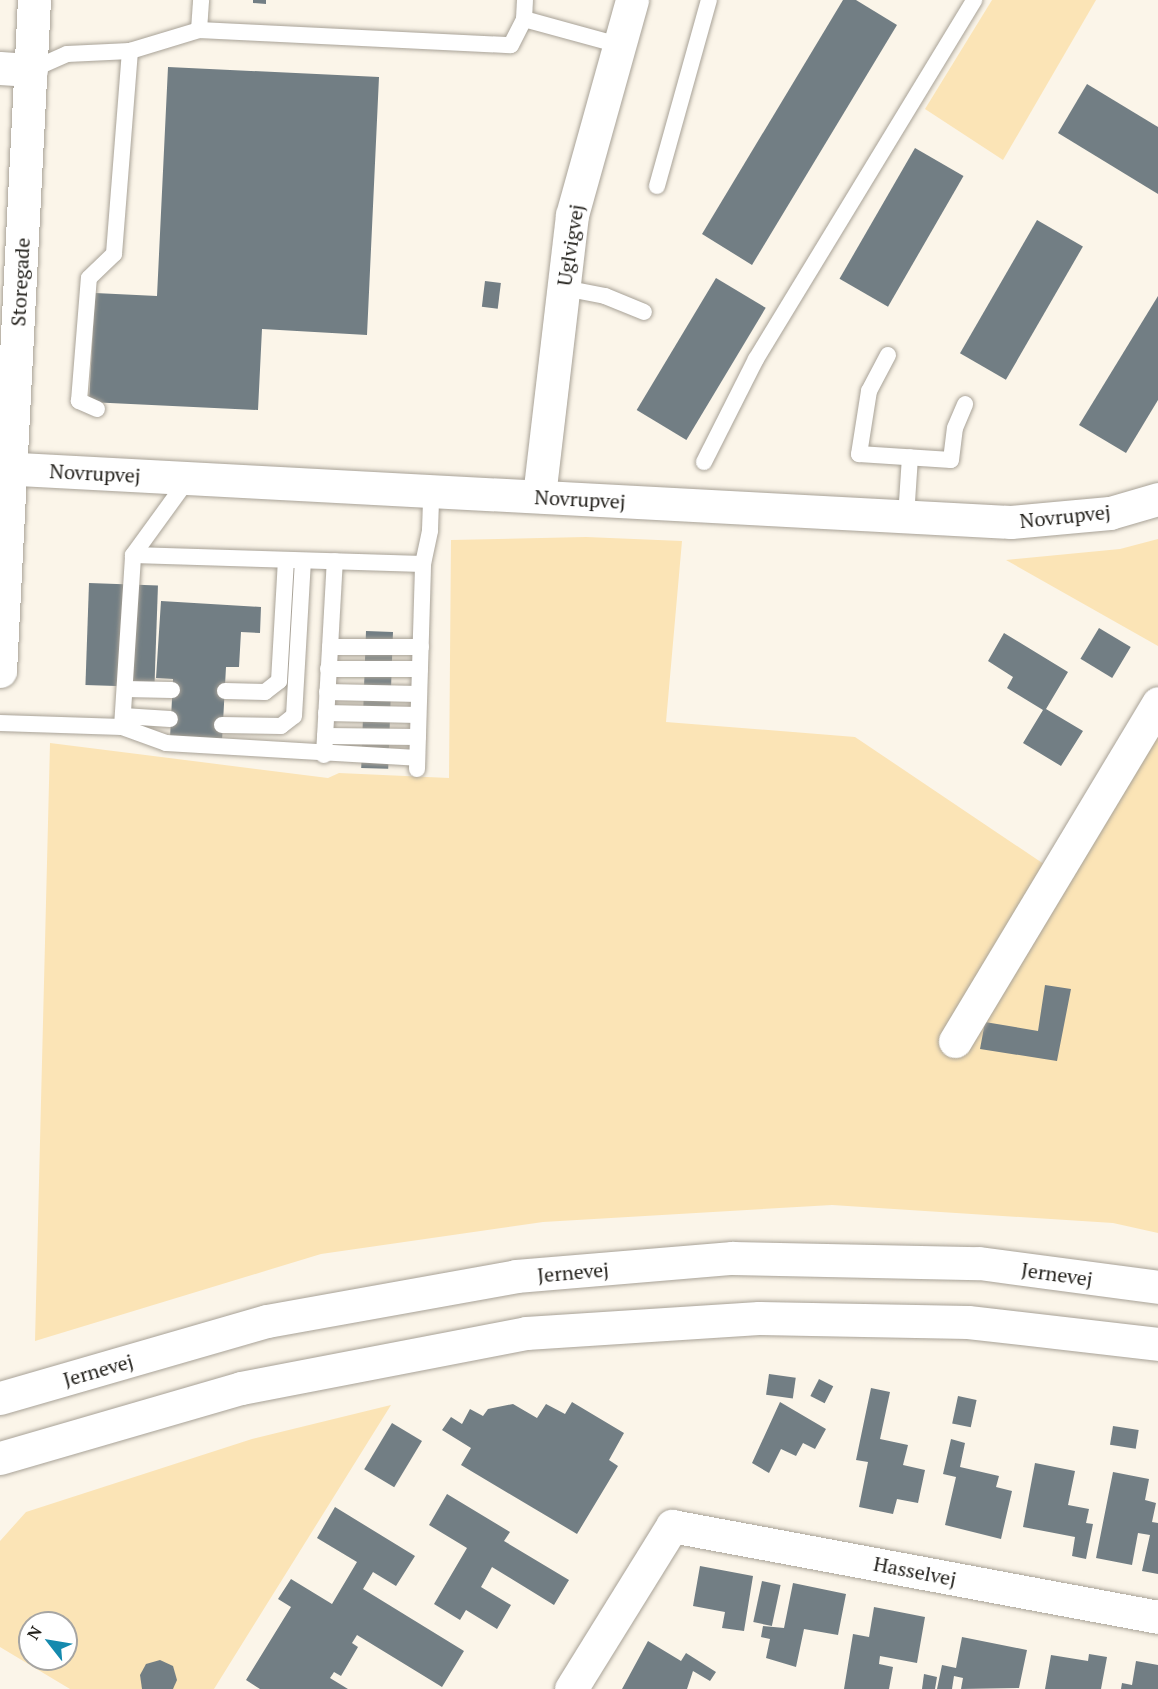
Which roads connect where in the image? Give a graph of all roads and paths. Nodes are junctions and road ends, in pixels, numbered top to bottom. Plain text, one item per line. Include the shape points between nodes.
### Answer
1 (34, 0) edge
2 (201, 0) edge
3 (525, 0) edge
4 (632, 0) edge
5 (709, 0) edge
6 (974, 0) edge
7 (524, 19) junction
8 (199, 30) junction
9 (620, 45) junction
10 (130, 51) junction
11 (15, 69) edge
12 (657, 186) dead end
13 (564, 288) junction
14 (644, 312) dead end
15 (888, 355) dead end
16 (965, 404) dead end
17 (97, 410) dead end
18 (910, 457) junction
19 (704, 462) dead end
20 (5, 468) edge
21 (189, 478) junction
22 (431, 493) junction
23 (539, 496) junction
24 (1158, 499) edge
25 (906, 517) junction
26 (133, 555) junction
27 (286, 561) junction
28 (303, 561) junction
29 (335, 561) junction
30 (423, 564) junction
31 (421, 646) junction
32 (330, 647) junction
33 (328, 669) junction
34 (420, 669) junction
35 (0, 671) edge
36 (125, 689) junction
37 (172, 690) dead end
38 (225, 691) dead end
39 (327, 692) junction
40 (419, 693) junction
41 (1158, 704) edge
42 (326, 713) junction
43 (418, 715) junction
44 (170, 719) dead end
45 (122, 721) junction
46 (0, 723) edge
47 (222, 725) dead end
48 (325, 736) junction
49 (418, 737) junction
50 (324, 755) junction
51 (955, 1041) dead end
52 (1158, 1287) edge
53 (1158, 1344) edge
54 (0, 1398) edge
55 (0, 1458) edge
56 (1158, 1617) edge
57 (570, 1689) edge

1 - 11 main road, Storegade
2 - 8 lane
3 - 7 lane
4 - 9 main road, Uglvigvej
5 - 12 lane
6 - 19 lane via 756,359
7 - 8 lane via 511,45
7 - 9 lane
8 - 10 lane
9 - 13 main road, Uglvigvej via 572,215
10 - 11 lane via 80,51
10 - 17 lane via 114,254 89,278 79,401
11 - 20 main road, Storegade
13 - 14 lane via 605,296
13 - 23 main road, Uglvigvej
15 - 18 lane via 869,391 858,454
16 - 18 lane via 955,428 951,460
18 - 25 lane
20 - 21 main road, Novrupvej
20 - 35 main road, Storegade
21 - 22 main road, Novrupvej
21 - 26 lane
22 - 23 main road, Novrupvej
22 - 30 lane via 430,530
23 - 25 main road, Novrupvej
24 - 25 main road, Novrupvej via 1110,513 1011,522
26 - 27 lane
26 - 36 lane
27 - 28 lane
27 - 38 lane via 279,681 265,692
28 - 29 lane
28 - 47 lane via 294,716 281,726
29 - 30 lane
29 - 32 lane
30 - 31 lane
31 - 32 lane
31 - 34 lane
32 - 33 lane
33 - 34 lane
33 - 39 lane
34 - 40 lane
36 - 37 lane
36 - 45 lane
39 - 40 lane
39 - 42 lane
40 - 43 lane
41 - 51 main road
42 - 43 lane
42 - 48 lane
43 - 49 lane
44 - 45 lane
45 - 46 lane
45 - 50 lane via 166,743
48 - 49 lane
48 - 50 lane
49 - 50 lane via 417,764
52 - 54 main road, Jernevej via 979,1263 744,1258 516,1276 267,1321
53 - 55 main road via 968,1322 759,1318 526,1333 241,1388
56 - 57 main road, Hasselvej via 672,1526

